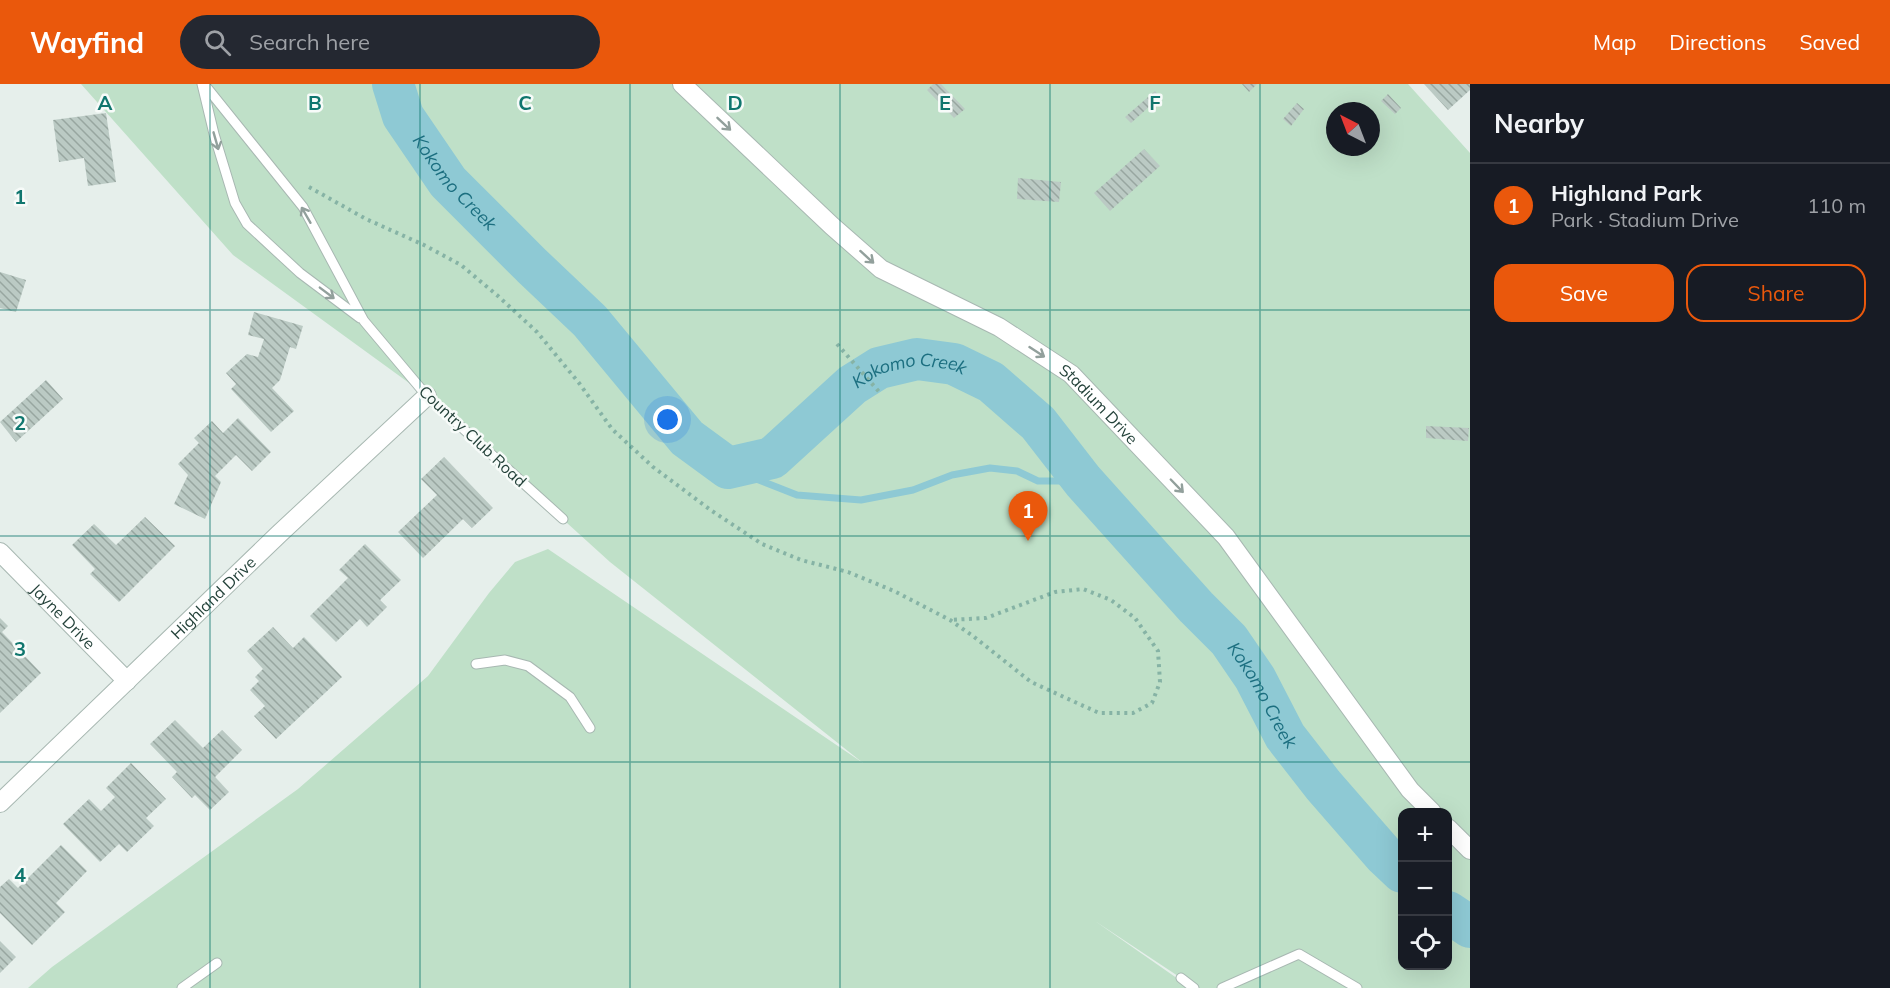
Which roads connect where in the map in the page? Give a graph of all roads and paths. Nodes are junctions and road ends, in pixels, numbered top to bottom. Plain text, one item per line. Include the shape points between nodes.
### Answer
1 (203, 84) edge
2 (682, 84) edge
3 (307, 185) dead end
4 (364, 321) junction
5 (837, 344) dead end
6 (881, 394) dead end
7 (427, 396) junction
8 (563, 519) dead end
9 (0, 552) edge
10 (950, 620) junction
11 (476, 664) dead end
12 (127, 681) junction
13 (590, 728) dead end
14 (0, 803) edge
15 (1427, 808) edge
16 (1452, 832) edge
17 (1470, 850) edge
18 (217, 963) dead end
19 (1181, 978) dead end
20 (182, 988) edge
21 (1194, 988) edge
22 (1222, 988) edge
23 (1357, 988) edge

4 -> 1 lane, Country Club Road via 303,207
1 -> 4 lane, Country Club Road via 235,203 247,224 300,273
2 -> 15 street, Stadium Drive via 881,269 999,327 1071,374 1226,537 1410,790
3 - 10 path via 461,265 537,332 612,429 653,467 728,522 762,544 801,560 848,572
4 - 7 lane, Country Club Road
5 - 6 path
7 - 8 lane, Country Club Road
7 - 12 street, Highland Drive
9 - 12 street, Jayne Drive
10 - 10 path via 1031,682 1099,713 1133,713 1152,703 1160,682 1158,651 1135,618 1111,600 1083,589 1055,592 986,618
11 - 13 lane via 505,660 528,666 570,697
12 - 14 street, Highland Drive
16 - 17 street
18 - 20 lane
19 - 21 lane
22 - 23 lane via 1299,954

